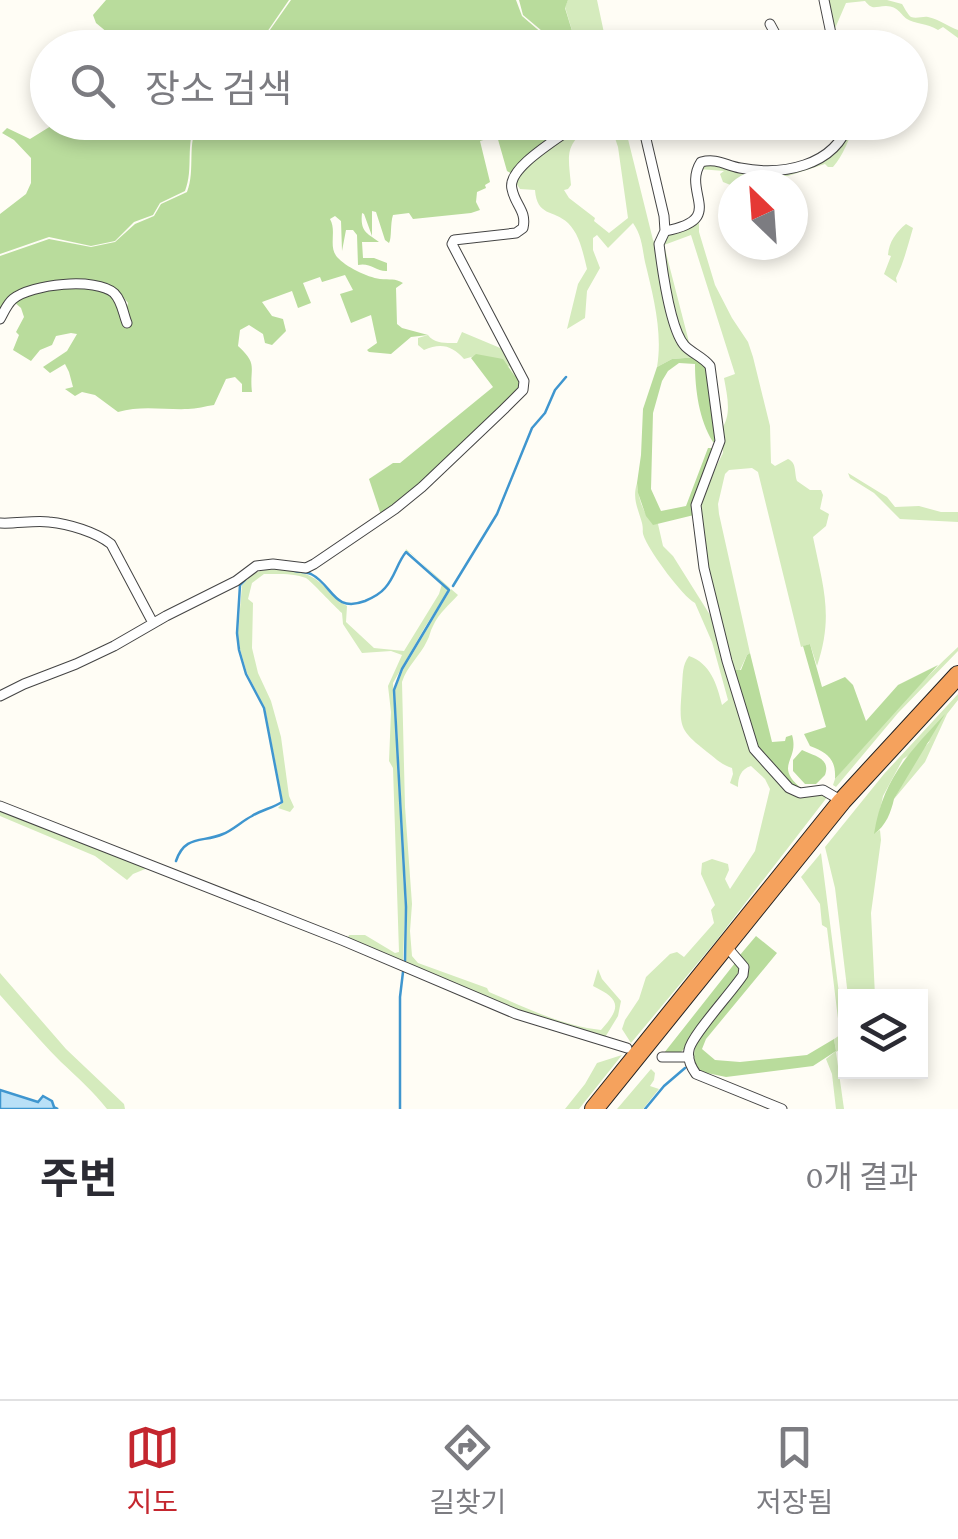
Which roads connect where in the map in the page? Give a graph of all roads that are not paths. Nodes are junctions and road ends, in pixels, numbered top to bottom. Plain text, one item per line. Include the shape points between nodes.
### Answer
1 (824, 0) edge
2 (770, 24) dead end
3 (774, 30) edge
4 (830, 30) edge
5 (555, 140) edge
6 (646, 140) edge
7 (840, 140) edge
8 (665, 232) junction
9 (0, 319) edge
10 (127, 322) dead end
11 (0, 523) edge
12 (153, 623) junction
13 (958, 675) edge
14 (0, 696) edge
15 (842, 801) junction
16 (0, 806) edge
17 (726, 945) junction
18 (626, 1048) dead end
19 (662, 1057) dead end
20 (689, 1057) junction
21 (594, 1109) edge
22 (782, 1109) edge

1 - 4 street
2 - 3 street
5 - 12 street via 510,182 523,228 452,244 520,370 523,390 422,487 314,564 256,566
6 - 8 street
7 - 8 street via 798,168 701,162 695,220
8 - 15 street via 660,255 675,330 710,366 720,441 696,515 749,738 789,788 823,790
9 - 10 street via 25,292 66,284 112,291
11 - 12 street via 48,521 103,538
12 - 14 street
13 - 15 highway
15 - 17 highway
16 - 18 street via 516,1014
17 - 20 street via 743,975 696,1037
17 - 21 highway
19 - 20 street
20 - 22 street via 696,1074

